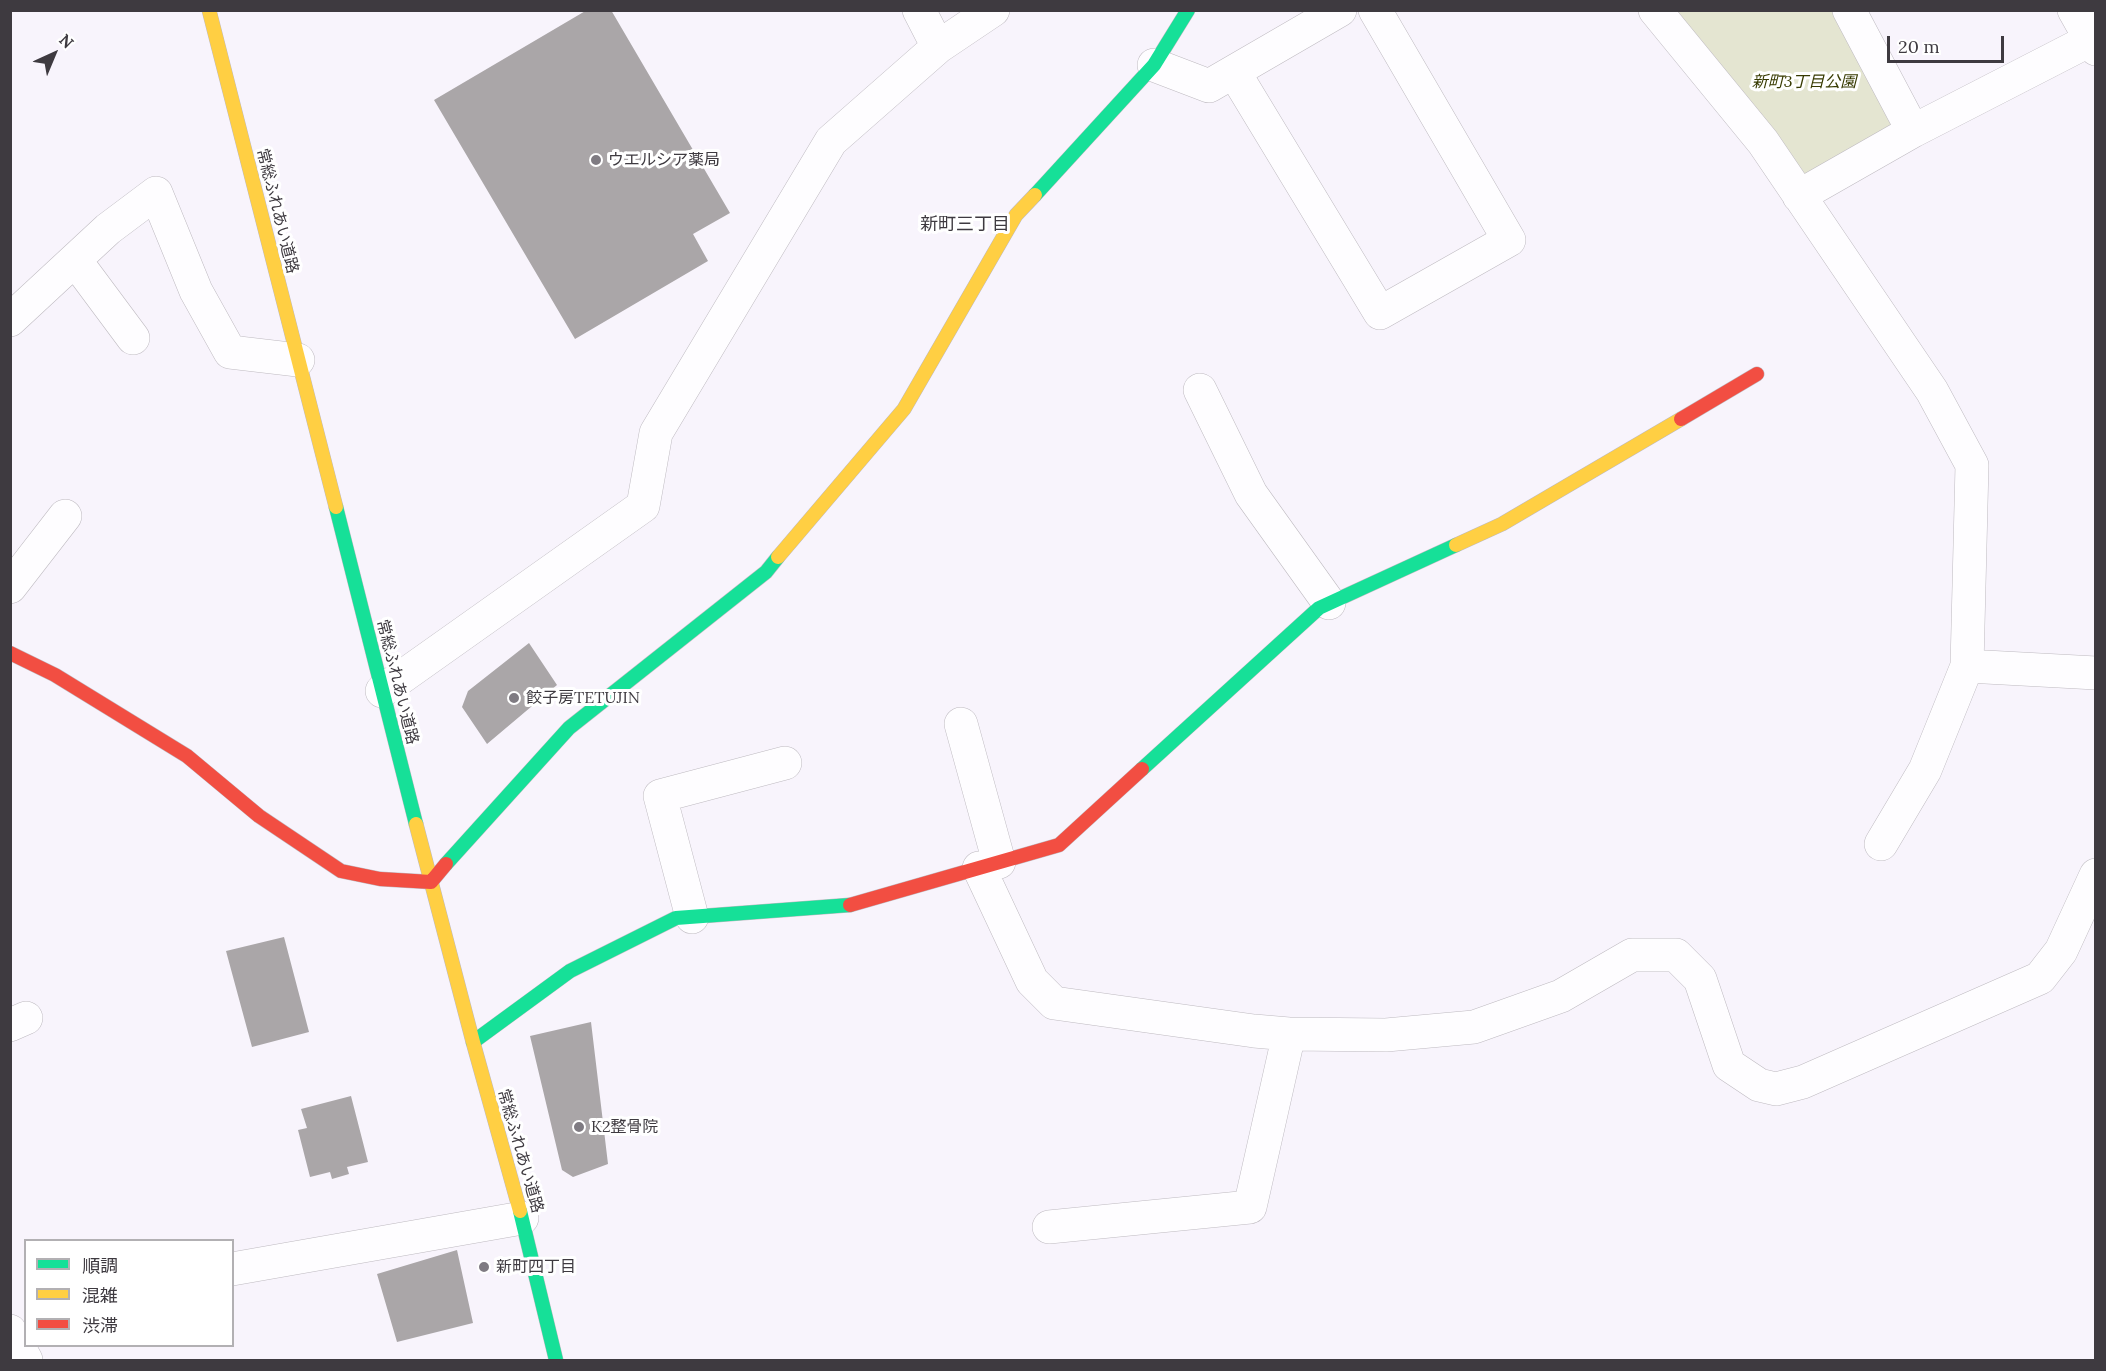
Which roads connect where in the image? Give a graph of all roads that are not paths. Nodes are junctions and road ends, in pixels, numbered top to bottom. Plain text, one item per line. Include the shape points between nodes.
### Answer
1 (208, 10) edge
2 (919, 10) edge
3 (993, 10) edge
4 (1188, 10) edge
5 (1340, 10) edge
6 (1375, 10) edge
7 (1655, 10) edge
8 (1849, 10) edge
9 (2074, 10) edge
10 (2092, 44) edge
11 (938, 46) junction
12 (1154, 65) junction
13 (1234, 72) junction
14 (1913, 131) junction
15 (1798, 196) junction
16 (75, 260) junction
17 (10, 320) edge
18 (133, 338) dead end
19 (298, 360) junction
20 (1757, 374) dead end
21 (1200, 390) dead end
22 (65, 516) dead end
23 (10, 587) edge
24 (1329, 603) junction
25 (10, 653) edge
26 (1968, 666) junction
27 (2096, 673) edge
28 (382, 691) junction
29 (961, 724) dead end
30 (785, 764) dead end
31 (1881, 844) dead end
32 (989, 865) junction
33 (2096, 875) edge
34 (431, 882) junction
35 (692, 917) junction
36 (1289, 1034) junction
37 (473, 1042) junction
38 (522, 1218) junction
39 (1049, 1227) dead end
40 (234, 1269) edge
41 (10, 1331) edge
42 (45, 1347) edge
43 (26, 1360) edge
44 (556, 1360) edge

1 - 19 street, 常総ふれあい道路
2 - 11 street
3 - 11 street
4 - 12 street
5 - 13 street
6 - 13 street via 1509,240 1380,314
7 - 15 street via 1763,142
8 - 14 street
9 - 10 street
10 - 14 street
11 - 28 street via 831,141 656,433 643,506
12 - 13 street via 1209,86
12 - 34 street via 1016,215 904,409 766,572 569,728
14 - 15 street
15 - 26 street via 1932,391 1971,465
16 - 17 street
16 - 18 street
16 - 19 street via 156,193 196,291 230,352
19 - 28 street, 常総ふれあい道路
20 - 24 street via 1502,524
21 - 24 street via 1251,494
22 - 23 street
24 - 32 street via 1059,845
25 - 34 street via 55,675 187,756 259,816 341,871 380,879
26 - 27 street
26 - 31 street via 1925,770
28 - 34 street, 常総ふれあい道路
29 - 32 street
30 - 35 street via 660,796
32 - 35 street via 851,905
32 - 36 street via 1032,981 1054,1003
33 - 36 street via 2061,951 2040,978 1803,1083 1776,1089 1759,1084 1729,1065 1700,979 1676,955 1632,955 1562,996 1474,1027 1386,1035
34 - 37 street, 常総ふれあい道路
35 - 37 street via 676,918 570,971
36 - 39 street via 1250,1207
37 - 38 street, 常総ふれあい道路
38 - 40 street
38 - 44 street, 常総ふれあい道路
41 - 43 street
42 - 43 street

